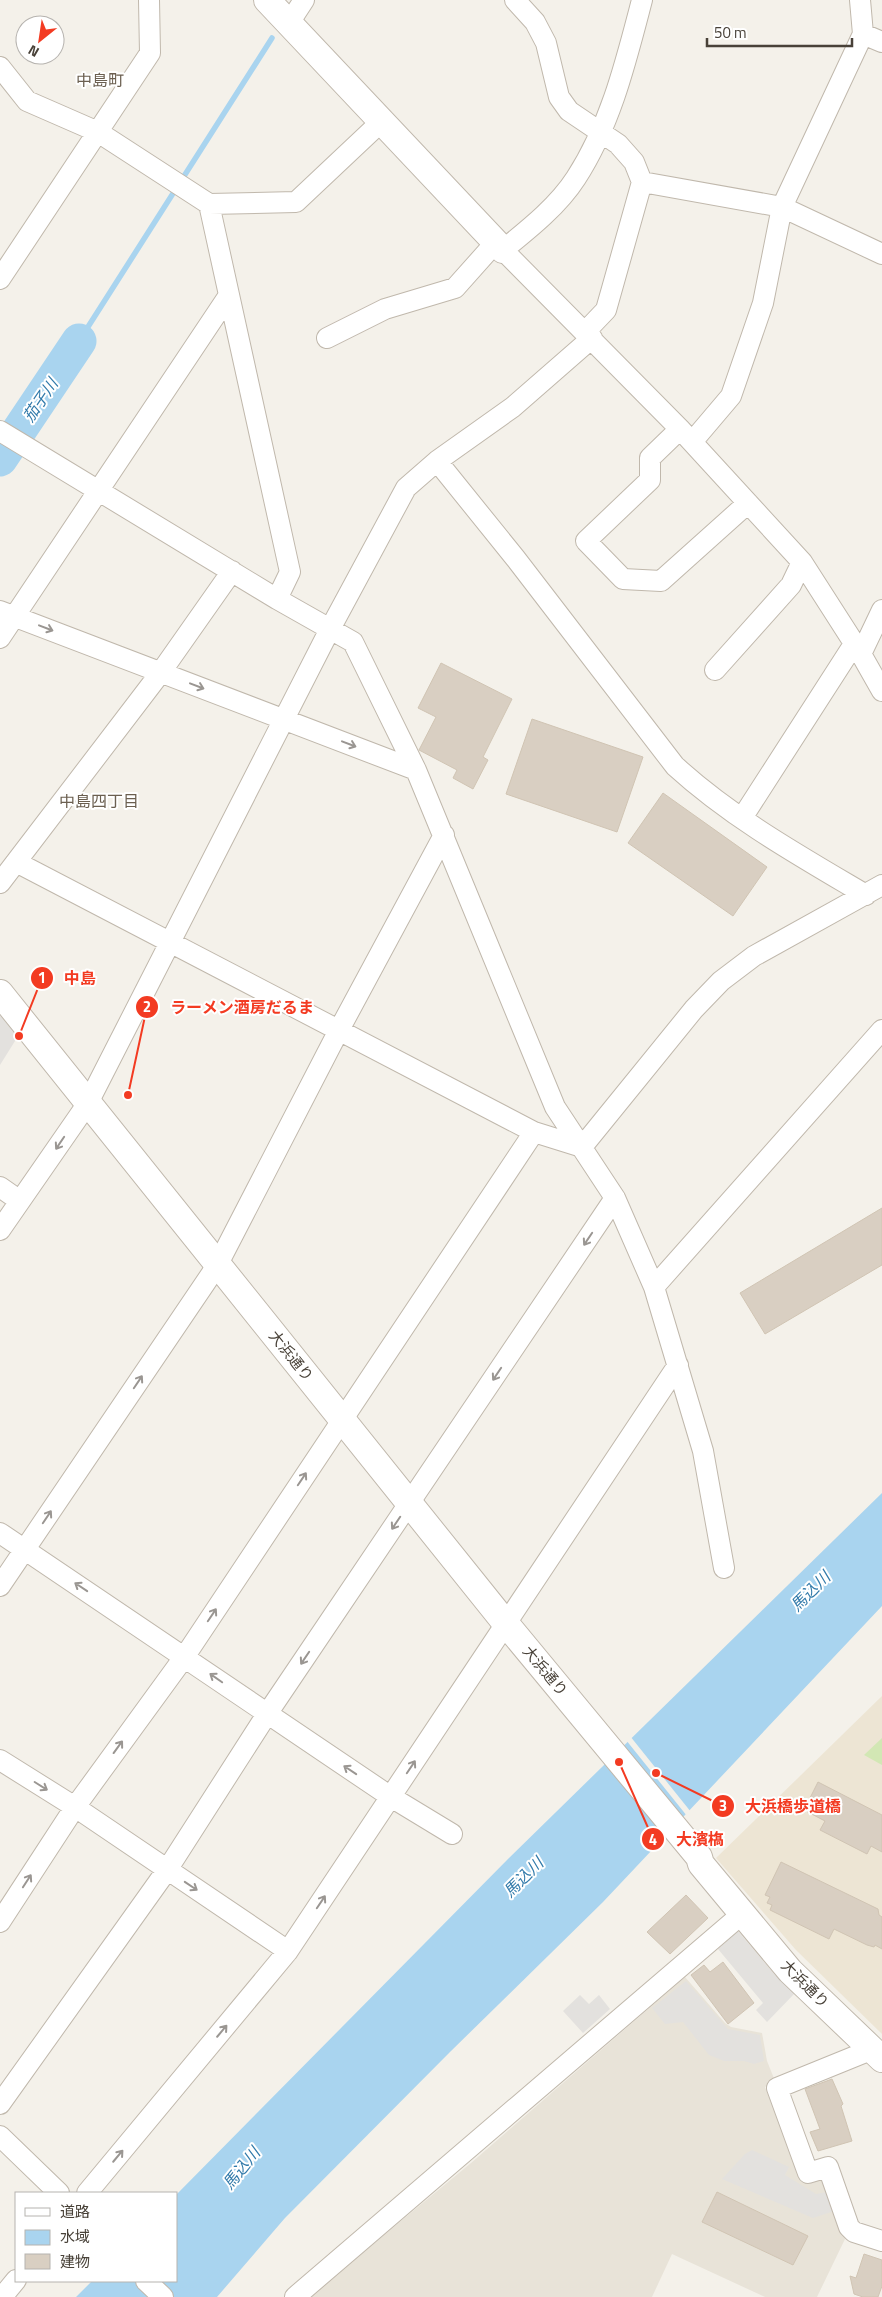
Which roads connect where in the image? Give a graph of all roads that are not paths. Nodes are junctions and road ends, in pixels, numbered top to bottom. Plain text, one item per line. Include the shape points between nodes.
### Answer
1 (149, 0) edge
2 (267, 0) edge
3 (304, 0) edge
4 (515, 0) edge
5 (642, 0) edge
6 (860, 0) edge
7 (289, 23) junction
8 (862, 34) junction
9 (882, 42) edge
10 (0, 67) edge
11 (382, 120) junction
12 (98, 132) junction
13 (601, 132) junction
14 (642, 182) junction
15 (209, 204) junction
16 (782, 207) junction
17 (499, 245) junction
18 (882, 254) edge
19 (0, 279) edge
20 (229, 295) junction
21 (588, 335) junction
22 (327, 338) dead end
23 (0, 431) edge
24 (686, 436) junction
25 (437, 461) junction
26 (99, 491) junction
27 (748, 503) junction
28 (802, 562) junction
29 (232, 571) junction
30 (277, 599) junction
31 (882, 610) edge
32 (8, 613) edge
33 (330, 629) junction
34 (0, 638) edge
35 (858, 649) junction
36 (715, 670) dead end
37 (161, 672) junction
38 (882, 691) edge
39 (284, 718) junction
40 (416, 770) junction
41 (742, 818) junction
42 (444, 835) junction
43 (16, 862) junction
44 (0, 883) edge
45 (874, 890) edge
46 (170, 942) junction
47 (0, 993) edge
48 (339, 1030) junction
49 (882, 1030) edge
50 (88, 1102) junction
51 (534, 1132) junction
52 (582, 1147) junction
53 (0, 1187) edge
54 (615, 1198) junction
55 (20, 1201) junction
56 (0, 1230) edge
57 (218, 1264) junction
58 (654, 1287) junction
59 (678, 1365) junction
60 (342, 1420) junction
61 (409, 1504) junction
62 (0, 1533) edge
63 (24, 1549) junction
64 (724, 1568) dead end
65 (0, 1586) edge
66 (507, 1625) junction
67 (185, 1656) junction
68 (267, 1714) junction
69 (0, 1760) edge
70 (391, 1797) junction
71 (75, 1807) junction
72 (452, 1834) dead end
73 (167, 1870) junction
74 (742, 1914) junction
75 (0, 1922) edge
76 (288, 1951) junction
77 (877, 2054) edge
78 (0, 2104) edge
79 (0, 2136) edge
80 (57, 2192) edge
81 (88, 2192) edge
82 (882, 2241) edge
83 (15, 2281) edge
84 (147, 2282) edge
85 (2, 2297) edge
86 (162, 2297) edge
87 (295, 2297) edge

1 - 12 street via 150,53
2 - 7 street
3 - 7 street
4 - 13 street via 535,22 546,43 559,97 569,111
5 - 13 street via 624,67
6 - 8 street
7 - 11 street
8 - 9 street
8 - 16 street
10 - 12 street via 26,101
11 - 15 street via 296,202
11 - 17 street
12 - 15 street
12 - 19 street
13 - 14 street via 618,144 634,162
13 - 17 street via 575,179 530,228
14 - 16 street
14 - 21 street via 606,310
15 - 20 street
16 - 18 street
16 - 24 street via 763,303 731,396
17 - 21 street
17 - 22 street via 455,288 385,309
20 - 26 street
20 - 30 street via 290,572
21 - 24 street
21 - 25 street via 513,407
23 - 26 street
24 - 27 street
24 - 27 street via 650,458 650,480 586,541 622,579 662,580
25 - 33 street via 406,488
25 - 41 street via 675,766 700,789
26 - 29 street
26 - 32 street
27 - 28 street
28 - 35 street
28 - 36 street via 791,585
29 - 30 street
29 - 37 street
30 - 33 street
31 - 35 street
32 - 34 street
32 -> 37 street
33 - 39 street
33 - 40 street via 353,642
35 - 38 street
35 - 41 street
37 -> 39 street
37 - 43 street
39 -> 40 street
39 - 46 street
40 - 42 street
41 - 45 street
42 - 48 street
42 - 52 street via 555,1107
43 - 44 street
43 - 46 street
45 - 52 street via 754,956 721,981 694,1009
46 - 48 street
46 - 50 street
47 - 50 street, 大浜通り
48 - 51 street
48 - 57 street
49 - 58 street
50 -> 55 street
50 - 57 street, 大浜通り
51 - 52 street
51 - 60 street
52 - 54 street
53 - 55 street
54 - 58 street
54 -> 61 street
55 - 56 street
57 - 60 street, 大浜通り
63 -> 57 street
58 - 59 street
59 - 64 street via 703,1451
59 - 66 street
60 - 61 street, 大浜通り
67 -> 60 street
61 - 66 street, 大浜通り
61 -> 68 street
62 - 63 street
63 - 65 street
67 -> 63 street
70 -> 66 street
66 - 74 street, 大浜通り via 699,1857 701,1864
68 -> 67 street
71 -> 67 street
70 -> 68 street
68 - 73 street
69 -> 71 street
70 - 72 street
76 -> 70 street
71 - 73 street
75 -> 71 street
73 -> 76 street
73 - 78 street
74 - 77 street, 大浜通り via 790,1971
74 - 87 street
81 -> 76 street
77 - 82 street via 777,2088 808,2173 828,2167 849,2227 854,2232
79 - 80 street
83 - 85 street
84 - 86 street

